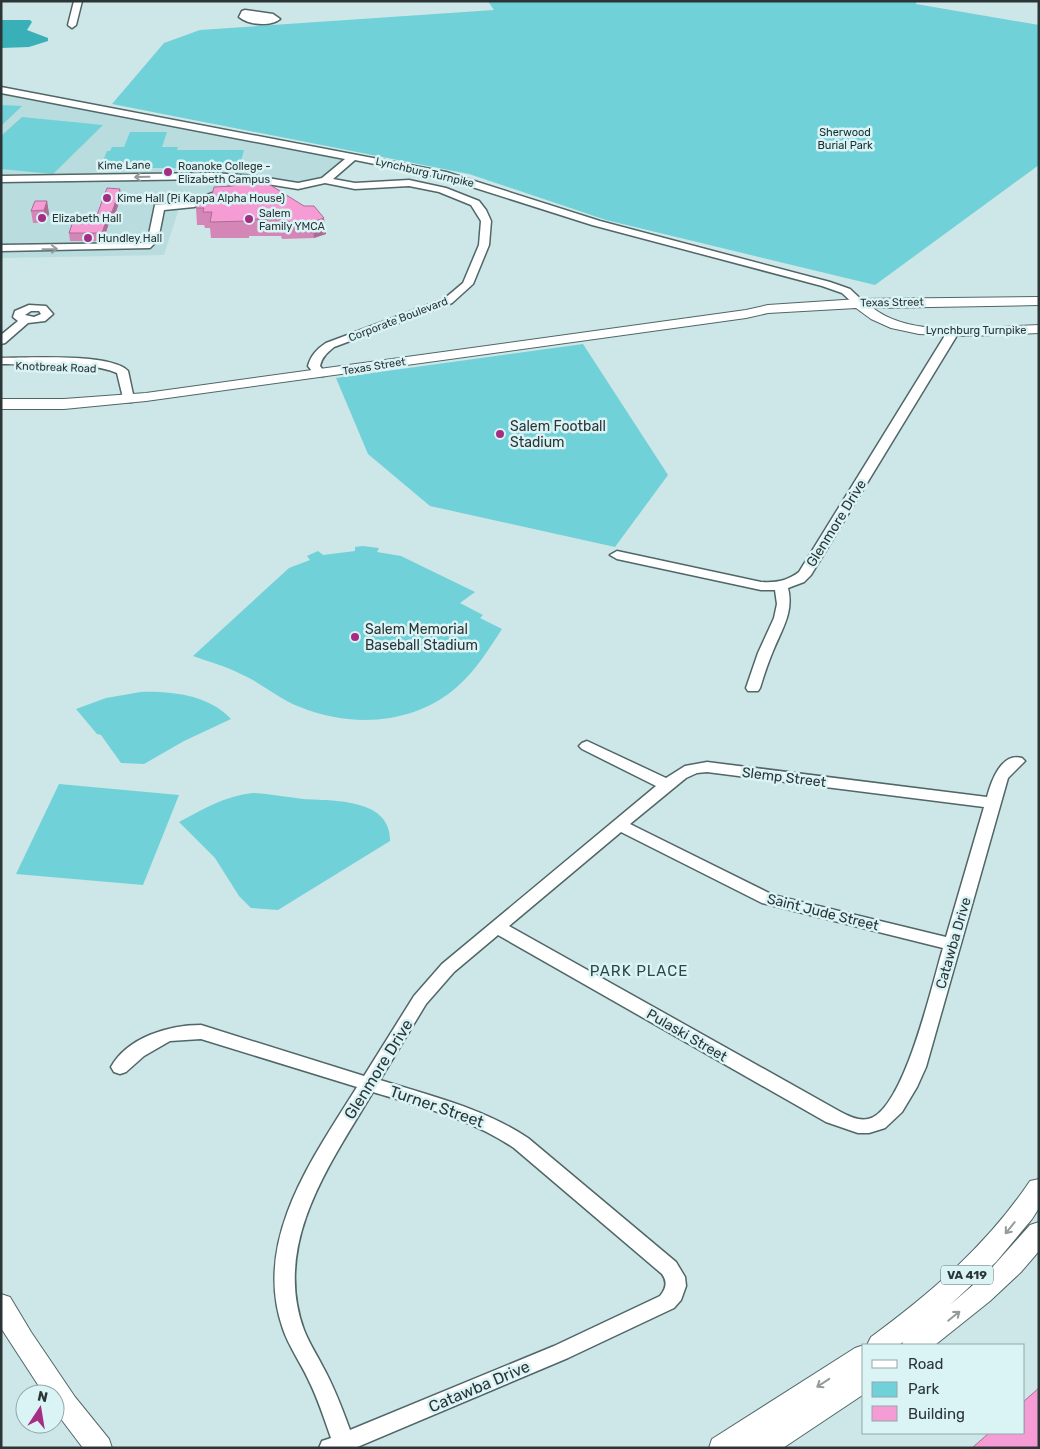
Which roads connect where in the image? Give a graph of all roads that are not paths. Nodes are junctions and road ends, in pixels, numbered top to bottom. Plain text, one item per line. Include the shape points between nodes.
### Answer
1 (78, 1) edge
2 (255, 1) edge
3 (245, 13) dead end
4 (72, 25) dead end
5 (1, 90) edge
6 (353, 157) junction
7 (1, 178) edge
8 (325, 180) junction
9 (278, 183) junction
10 (1, 248) edge
11 (1039, 301) edge
12 (861, 305) junction
13 (1039, 306) edge
14 (25, 320) dead end
15 (884, 320) joint
16 (1039, 329) edge
17 (949, 331) junction
18 (1, 341) edge
19 (1, 361) edge
20 (1, 365) edge
21 (320, 374) junction
22 (124, 399) junction
23 (1, 404) edge
24 (617, 555) dead end
25 (781, 586) junction
26 (753, 688) dead end
27 (587, 746) dead end
28 (1017, 761) dead end
29 (667, 785) junction
30 (993, 803) junction
31 (619, 825) junction
32 (498, 927) junction
33 (952, 944) junction
34 (120, 1067) dead end
35 (369, 1083) junction
36 (881, 1122) joint
37 (1039, 1188) edge
38 (1039, 1232) edge
39 (1, 1305) edge
40 (627, 1321) joint
41 (881, 1344) edge
42 (916, 1344) edge
43 (862, 1357) edge
44 (862, 1381) edge
45 (336, 1445) edge
46 (98, 1448) edge
47 (722, 1448) edge
48 (760, 1448) edge

1 - 4 street
2 - 3 street
5 - 6 street, Lynchburg Turnpike
6 - 8 street, Kime Lane
6 - 12 street, Lynchburg Turnpike via 463,180 596,223 826,284 846,291
9 -> 7 street, Kime Lane via 196,176
8 - 9 street, Kime Lane via 298,186
8 - 21 street, Corporate Boulevard via 355,186 409,183 442,190 469,199 481,210 486,221 484,246 468,284 458,294 330,345 315,358 314,366
10 -> 9 street, Kime Lane via 146,246 153,240 159,207 190,205 261,182
11 - 12 main road, Texas Street
12 - 13 main road, Texas Street
12 - 15 main road, Lynchburg Turnpike via 870,314
12 - 21 main road, Texas Street via 746,314
14 - 18 street
15 - 17 main road, Lynchburg Turnpike via 912,329
16 - 17 main road, Lynchburg Turnpike
17 - 25 street, Glenmore Drive via 950,336 804,575
19 - 22 street, Knotbreak Road via 108,365 122,371
20 - 22 street, Knotbreak Road via 103,369 115,378
21 - 22 main road, Texas Street
22 - 23 main road, Texas Street via 64,404
24 - 25 street, Glenmore Drive via 761,586
25 - 26 street via 783,615 767,646
27 - 29 street
28 - 30 street, Catawba Drive via 1004,770
29 - 30 street, Slemp Street via 684,772 707,767
29 - 31 street, Glenmore Drive
30 - 33 street, Catawba Drive
31 - 32 street, Glenmore Drive
31 - 33 street, Saint Jude Street via 768,900
32 - 35 street, Glenmore Drive via 432,985
32 - 36 street, Pulaski Street via 808,1104 852,1124 866,1127
33 - 36 street, Catawba Drive via 917,1067 907,1088
34 - 35 street, Turner Street via 155,1038 189,1031
35 - 40 street, Turner Street via 463,1113 500,1129 521,1143 669,1268 676,1280 673,1296
35 - 45 street, Glenmore Drive via 306,1190 295,1218 282,1279 293,1329 334,1414
37 -> 41 main road, VA 419 via 987,1255 955,1287
42 -> 38 main road, VA 419 via 982,1293
39 - 46 main road
40 - 45 street, Catawba Drive via 561,1352
43 -> 47 main road
44 - 48 main road

